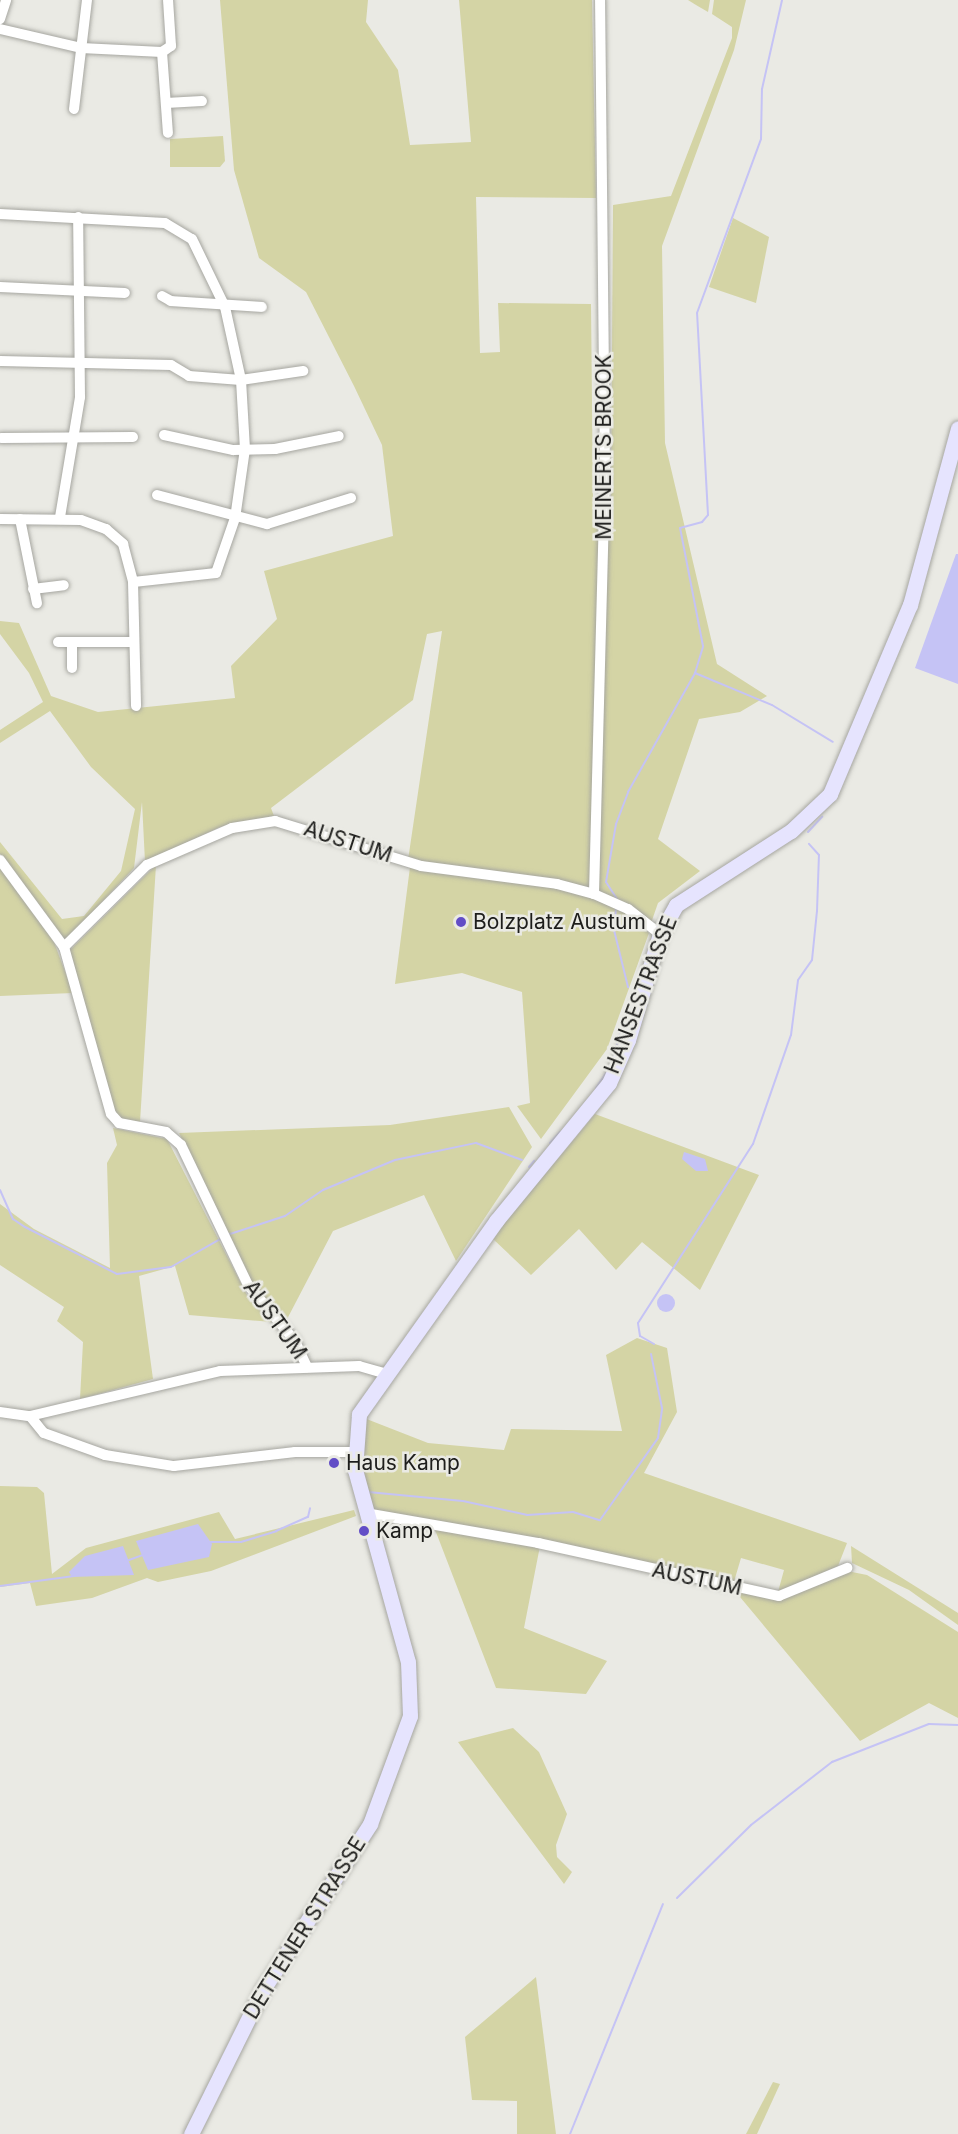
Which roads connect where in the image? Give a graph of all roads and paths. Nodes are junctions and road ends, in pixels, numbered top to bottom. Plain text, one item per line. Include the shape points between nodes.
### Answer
1 (6, 0) edge
2 (87, 0) edge
3 (168, 0) edge
4 (600, 0) edge
5 (0, 19) edge
6 (0, 29) edge
7 (81, 48) junction
8 (162, 52) junction
9 (201, 101) dead end
10 (165, 103) junction
11 (74, 109) dead end
12 (168, 133) dead end
13 (0, 214) edge
14 (78, 217) junction
15 (0, 287) edge
16 (75, 292) junction
17 (125, 293) dead end
18 (162, 296) dead end
19 (225, 307) junction
20 (261, 307) dead end
21 (0, 362) edge
22 (80, 363) junction
23 (303, 371) dead end
24 (241, 380) junction
25 (958, 428) edge
26 (164, 435) dead end
27 (339, 436) dead end
28 (133, 437) dead end
29 (1, 438) edge
30 (74, 438) junction
31 (245, 449) junction
32 (157, 495) dead end
33 (351, 498) dead end
34 (60, 517) junction
35 (235, 518) junction
36 (0, 519) edge
37 (20, 519) junction
38 (133, 582) junction
39 (64, 585) dead end
40 (33, 589) junction
41 (37, 603) dead end
42 (58, 642) dead end
43 (72, 642) junction
44 (133, 642) junction
45 (72, 668) dead end
46 (136, 706) dead end
47 (0, 860) edge
48 (594, 894) junction
49 (660, 934) junction
50 (64, 947) junction
51 (307, 1367) junction
52 (383, 1373) junction
53 (0, 1412) edge
54 (30, 1416) junction
55 (354, 1452) junction
56 (366, 1513) junction
57 (847, 1568) dead end
58 (190, 2134) edge

1 - 5 street
2 - 7 street
3 - 8 street via 171,46
4 - 48 street, MEINERTS BROOK via 605,472
6 - 7 street
7 - 8 street
7 - 11 street
8 - 10 street
9 - 10 street
10 - 12 street
13 - 14 street
14 - 16 street
14 - 19 street via 165,223 192,239
15 - 16 street
16 - 17 street
16 - 22 street
18 - 19 street
19 - 20 street
19 - 24 street
21 - 22 street
22 - 24 street via 171,365 189,376
22 - 30 street
23 - 24 street
24 - 31 street
25 - 49 street, HANSESTRASSE via 910,605 830,794 791,831 684,897
26 - 31 street
27 - 31 street
28 - 30 street
29 - 30 street
30 - 34 street
31 - 35 street
32 - 35 street
33 - 35 street via 267,524
34 - 37 street
34 - 38 street via 94,524 114,535 130,558
35 - 38 street via 216,573
36 - 37 street
37 - 40 street
38 - 44 street
39 - 40 street
40 - 41 street
42 - 43 street
43 - 44 street
43 - 45 street
44 - 46 street
47 - 50 street, AUSTUM
48 - 49 street, AUSTUM via 628,909
48 - 50 street, AUSTUM via 557,884 421,866 294,824 255,822 141,869
49 - 52 street, HANSESTRASSE via 626,1046 609,1083 502,1214 441,1304
50 - 51 street, AUSTUM via 111,1114 119,1123 166,1132 181,1145 248,1285 295,1341
51 - 52 street, AUSTUM via 368,1366
51 - 54 street, AUSTUM via 220,1371
52 - 55 street, DETTENER STRASSE via 359,1414
53 - 54 street, AUSTUM
54 - 55 street via 44,1433 105,1455 174,1466 295,1452
55 - 56 street, DETTENER STRASSE
56 - 57 street, AUSTUM via 538,1543 779,1596
56 - 58 street, DETTENER STRASSE via 411,1679 405,1736 365,1834 262,1991

